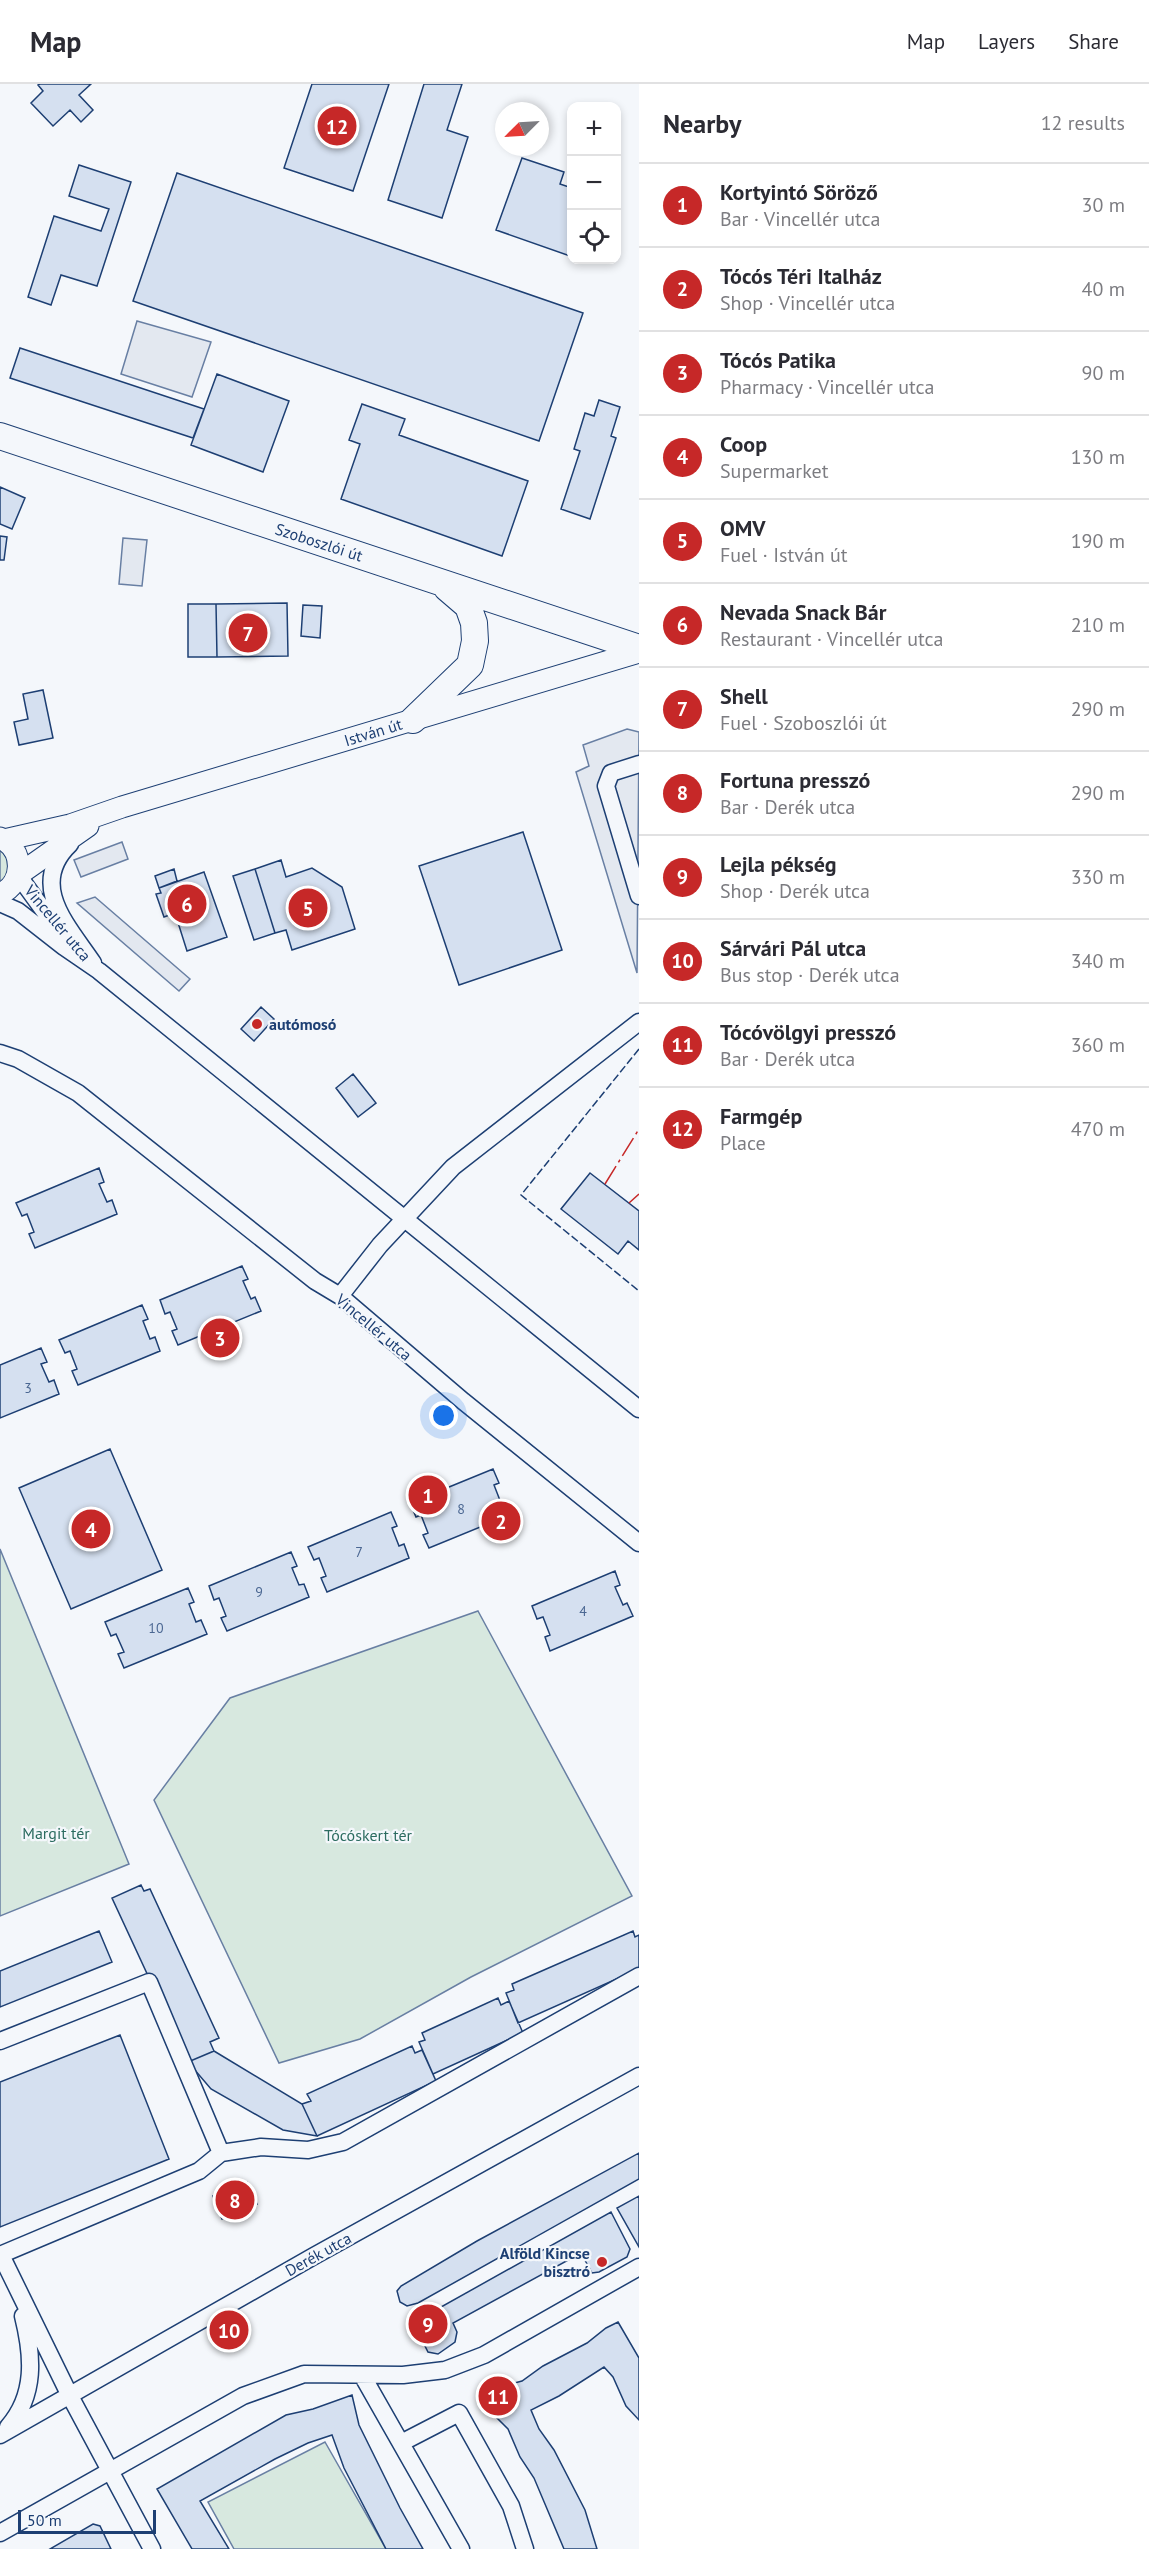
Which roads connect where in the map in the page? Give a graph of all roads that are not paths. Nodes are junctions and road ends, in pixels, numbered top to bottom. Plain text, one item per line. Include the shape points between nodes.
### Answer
1 (0, 436) edge
2 (440, 582) junction
3 (639, 650) edge
4 (413, 720) junction
5 (639, 764) edge
6 (108, 813) junction
7 (2, 839) edge
8 (18, 875) junction
9 (0, 894) edge
10 (639, 896) edge
11 (0, 903) edge
12 (99, 971) junction
13 (639, 1022) edge
14 (0, 1053) edge
15 (404, 1218) junction
16 (340, 1296) junction
17 (639, 1409) edge
18 (639, 1543) edge
19 (639, 1976) edge
20 (0, 2041) edge
21 (639, 2076) edge
22 (221, 2153) junction
23 (0, 2255) edge
24 (636, 2276) edge
25 (15, 2283) junction
26 (362, 2375) junction
27 (70, 2396) junction
28 (1, 2435) edge
29 (401, 2443) junction
30 (110, 2471) junction
31 (0, 2533) edge
32 (152, 2549) edge
33 (461, 2549) edge
34 (525, 2549) edge

1 - 2 main road, Szoboszlói út
2 - 3 main road, Szoboszlói út
2 - 4 main road via 468,606 475,641 470,664
3 - 4 street, István út
4 - 6 street, István út
5 - 10 street via 610,773 606,786
6 - 7 street, István út
6 - 8 street, István út
6 - 12 street via 62,852 51,886 60,914
7 - 8 street via 15,852
8 - 9 street, István út via 12,886
8 - 12 street, Vincellér utca via 47,915
11 - 12 street, Vincellér utca via 18,911
12 - 15 street, Vincellér utca
13 - 15 street via 453,1167
14 - 16 street, Vincellér utca via 78,1093 296,1267
15 - 16 street
15 - 17 street, Vincellér utca
16 - 18 street, Vincellér utca
19 - 22 street via 343,2142 308,2150 261,2147
20 - 22 street via 149,1982
21 - 27 street, Derék utca
22 - 23 street via 199,2171
23 - 25 street
24 - 26 street via 484,2355 445,2370
25 - 27 street
25 - 28 street via 29,2346 30,2376 25,2402
26 - 29 street
26 - 30 street via 304,2374 243,2396
27 - 28 street, Derék utca
27 - 30 street
29 - 33 street
29 - 34 street via 459,2413 511,2506
30 - 31 street
30 - 32 street

